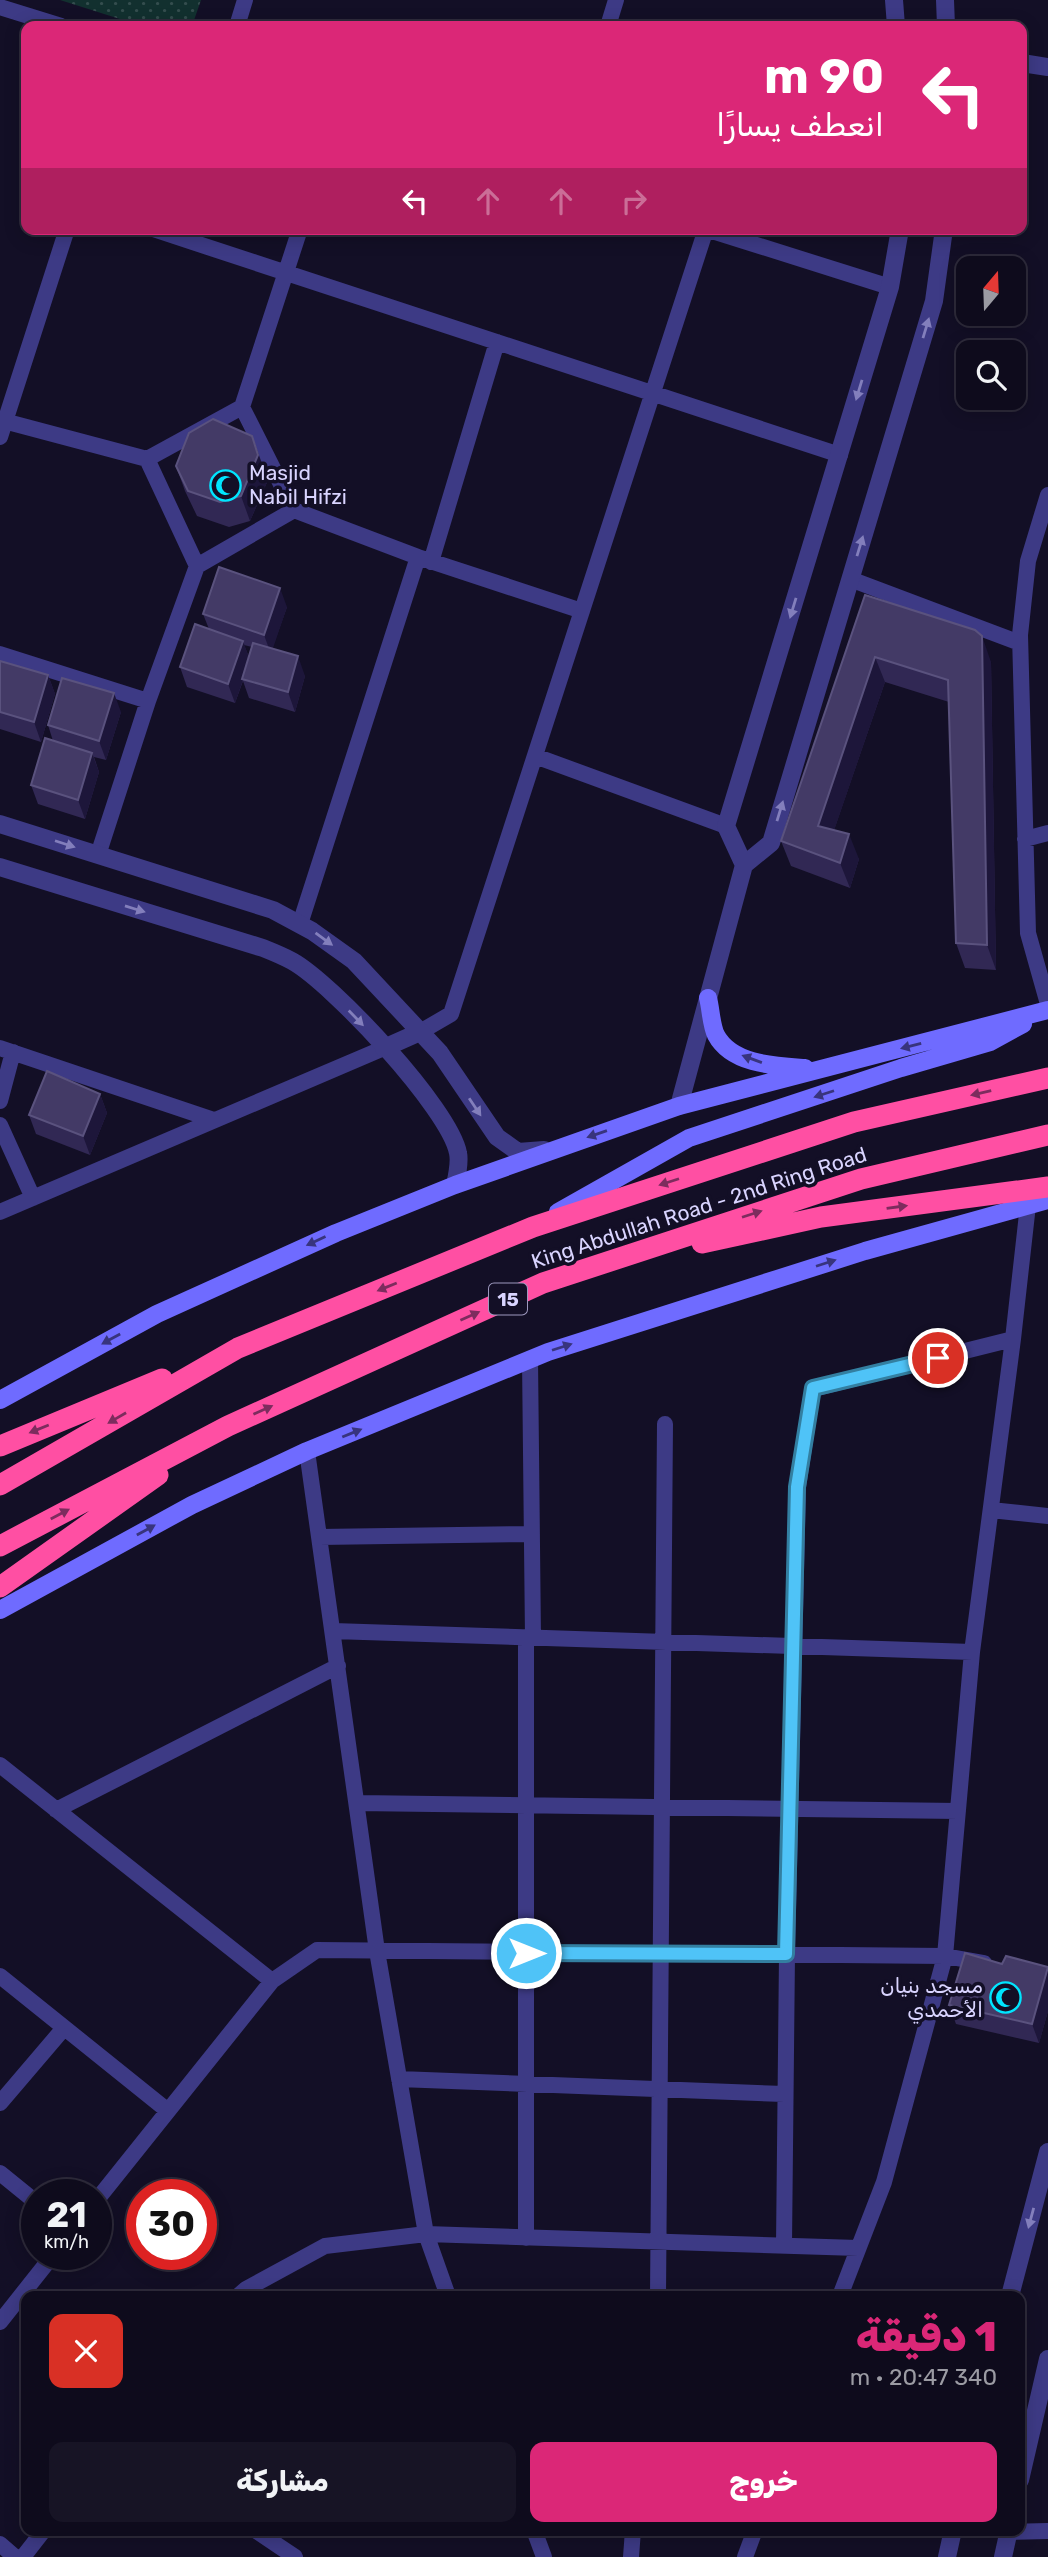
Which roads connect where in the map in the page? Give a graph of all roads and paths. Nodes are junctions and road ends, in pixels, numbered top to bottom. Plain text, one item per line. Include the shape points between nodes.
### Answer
1 (245, 0) edge
2 (617, 0) edge
3 (894, 0) edge
4 (945, 0) edge
5 (0, 7) edge
6 (45, 21) edge
7 (239, 21) edge
8 (610, 21) edge
9 (896, 21) edge
10 (946, 21) edge
11 (1027, 64) edge
12 (1048, 67) edge
13 (65, 235) edge
14 (171, 235) edge
15 (298, 235) edge
16 (704, 235) edge
17 (725, 235) edge
18 (899, 235) edge
19 (943, 235) edge
20 (286, 273) junction
21 (890, 287) junction
22 (496, 342) junction
23 (652, 393) junction
24 (242, 407) junction
25 (2, 427) edge
26 (839, 455) junction
27 (147, 459) junction
28 (1048, 495) edge
29 (294, 510) junction
30 (425, 559) junction
31 (197, 566) junction
32 (850, 579) junction
33 (582, 611) junction
34 (1020, 643) junction
35 (0, 654) edge
36 (148, 701) junction
37 (535, 756) junction
38 (0, 824) edge
39 (726, 826) junction
40 (1048, 833) edge
41 (1025, 839) junction
42 (98, 855) junction
43 (744, 865) junction
44 (0, 867) edge
45 (300, 925) junction
46 (708, 998) junction
47 (1048, 1004) edge
48 (1048, 1011) edge
49 (420, 1032) junction
50 (384, 1048) junction
51 (6, 1050) edge
52 (819, 1070) junction
53 (1048, 1078) edge
54 (0, 1101) edge
55 (679, 1106) junction
56 (214, 1120) junction
57 (0, 1125) edge
58 (1048, 1135) edge
59 (554, 1148) junction
60 (455, 1185) junction
61 (1048, 1186) edge
62 (33, 1198) junction
63 (1048, 1200) edge
64 (1028, 1205) junction
65 (0, 1212) edge
66 (533, 1227) junction
67 (543, 1283) junction
68 (1013, 1339) junction
69 (238, 1348) junction
70 (530, 1360) junction
71 (0, 1400) edge
72 (665, 1424) dead end
73 (228, 1426) junction
74 (0, 1446) edge
75 (307, 1451) junction
76 (0, 1485) edge
77 (991, 1510) junction
78 (1048, 1516) edge
79 (532, 1534) junction
80 (319, 1538) junction
81 (0, 1546) edge
82 (0, 1587) edge
83 (0, 1610) edge
84 (333, 1631) junction
85 (530, 1638) junction
86 (663, 1642) junction
87 (794, 1646) junction
88 (972, 1652) junction
89 (338, 1666) junction
90 (0, 1765) edge
91 (357, 1803) junction
92 (526, 1805) junction
93 (661, 1807) junction
94 (790, 1809) junction
95 (56, 1810) junction
96 (958, 1811) junction
97 (377, 1951) junction
98 (526, 1953) junction
99 (660, 1953) junction
100 (786, 1954) junction
101 (944, 1955) junction
102 (996, 1966) edge
103 (0, 1976) edge
104 (272, 1981) junction
105 (64, 2028) junction
106 (399, 2079) junction
107 (526, 2084) junction
108 (659, 2089) junction
109 (785, 2094) junction
110 (0, 2103) edge
111 (168, 2111) junction
112 (1048, 2152) edge
113 (0, 2173) edge
114 (112, 2181) edge
115 (21, 2190) edge
116 (426, 2234) junction
117 (526, 2238) junction
118 (658, 2242) junction
119 (784, 2245) junction
120 (858, 2248) junction
121 (41, 2270) edge
122 (25, 2291) edge
123 (243, 2291) edge
124 (446, 2291) edge
125 (658, 2291) edge
126 (842, 2291) edge
127 (1011, 2291) edge
128 (21, 2296) edge
129 (0, 2322) edge
130 (1048, 2358) edge
131 (1025, 2458) edge
132 (1025, 2531) edge
133 (1048, 2531) edge
134 (39, 2536) edge
135 (264, 2536) edge
136 (536, 2536) edge
137 (633, 2536) edge
138 (753, 2536) edge
139 (952, 2536) edge
140 (1008, 2536) edge
141 (0, 2544) edge
142 (15, 2557) edge
143 (23, 2557) edge
144 (295, 2557) edge
145 (544, 2557) edge
146 (631, 2557) edge
147 (745, 2557) edge
148 (947, 2557) edge
149 (1003, 2557) edge

1 - 7 street
2 - 8 street
3 - 9 street
4 - 10 street
5 - 6 street
11 - 12 street
13 - 25 street
14 - 20 street
15 - 20 street
16 - 23 street
17 - 21 street
18 - 21 street
32 -> 19 street via 934,301
20 - 22 street
20 - 24 street
21 -> 26 street
22 - 23 street
22 - 30 street
23 - 26 street
23 - 33 street
24 - 27 street
24 - 29 street
25 - 27 street
26 -> 39 street
27 - 31 street
28 - 34 street via 1028,561
29 - 30 street
29 - 31 street
30 - 33 street
30 - 45 street
31 - 36 street
32 - 34 street
43 -> 32 street via 771,843
33 - 37 street
34 - 41 street
35 - 36 street
36 - 42 street
37 - 39 street
37 - 49 street via 451,1014
38 -> 42 street
39 - 43 street
40 - 41 street
41 - 47 street via 1028,933
42 - 45 street via 273,910
43 - 46 street
44 -> 50 street via 293,961 330,991
45 -> 49 street via 354,961
52 -> 46 main road via 767,1065 731,1052 716,1035
46 - 55 street
48 -> 52 main road
48 -> 66 main road via 990,1042 689,1138
49 - 50 street
49 -> 59 street via 440,1053 498,1137 518,1152
50 - 56 street
50 - 60 street via 410,1074 447,1126 458,1154
51 - 54 street
51 - 56 street
52 - 55 main road
53 -> 66 highway, King Abdullah Road - 2nd Ring Road via 854,1122
55 -> 59 main road
56 - 62 street
57 - 62 street
67 -> 58 highway, King Abdullah Road - 2nd Ring Road / 15 via 861,1179
59 - 60 main road
60 -> 71 main road via 157,1314
67 -> 61 highway via 821,1217
62 - 65 street
63 - 64 main road
64 - 68 street
70 -> 64 main road via 865,1251
66 -> 69 highway, King Abdullah Road - 2nd Ring Road
73 -> 67 highway, King Abdullah Road - 2nd Ring Road / 15
68 - 77 street
68 - 87 street via 813,1388 797,1487
69 -> 74 highway
69 -> 76 highway, King Abdullah Road - 2nd Ring Road
75 -> 70 main road
70 - 79 street
72 - 86 street
81 -> 73 highway, King Abdullah Road - 2nd Ring Road / 15
73 - 82 highway
75 - 80 street
83 -> 75 main road via 192,1505
77 - 78 street
77 - 88 street
79 - 80 street
79 - 85 street
80 - 84 street
84 - 85 street
84 - 89 street
85 - 86 street
85 - 92 street
86 - 87 street
86 - 93 street
87 - 88 street
87 - 94 street
88 - 96 street
89 - 91 street
89 - 95 street
90 - 95 street
91 - 92 street
91 - 97 street
92 - 93 street
92 - 98 street
93 - 94 street
93 - 99 street
94 - 96 street
94 - 100 street
95 - 104 street
96 - 101 street
97 - 98 street
97 - 104 street via 317,1950
97 - 106 street
98 - 99 street
98 - 107 street
99 - 100 street
99 - 108 street
100 - 101 street
100 - 109 street
101 - 102 street
101 - 120 street via 884,2182
103 - 105 street
104 - 111 street
105 - 110 street
105 - 111 street
106 - 107 street
106 - 116 street
107 - 108 street
107 - 117 street
108 - 109 street
108 - 118 street
109 - 119 street
111 - 114 street
112 -> 127 street
113 - 115 street
116 - 117 street
116 - 123 street via 325,2246
116 - 124 street
117 - 118 street
118 - 119 street
118 - 125 street
119 - 120 street
120 - 126 street
121 - 122 street
128 - 129 street
130 - 131 street
132 - 133 street
134 - 143 street
135 - 144 street
136 - 145 street
137 - 146 street
138 - 147 street
139 - 148 street
140 - 149 street
141 - 142 street

